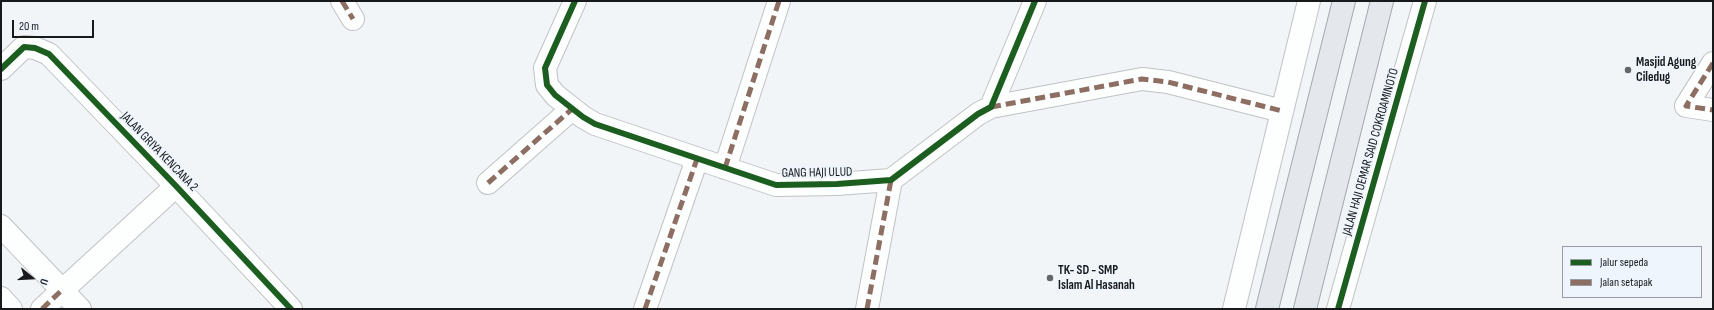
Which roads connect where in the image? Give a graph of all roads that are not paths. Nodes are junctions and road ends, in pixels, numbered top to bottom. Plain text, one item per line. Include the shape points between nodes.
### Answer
1 (342, 1) edge
2 (575, 1) edge
3 (779, 1) edge
4 (1035, 1) edge
5 (1309, 1) edge
6 (1344, 1) edge
7 (1382, 1) edge
8 (1425, 1) edge
9 (353, 19) dead end
10 (1713, 63) edge
11 (1, 69) edge
12 (992, 107) junction
13 (572, 109) junction
14 (1713, 110) edge
15 (1282, 111) junction
16 (697, 159) junction
17 (725, 168) junction
18 (891, 180) junction
19 (488, 184) dead end
20 (176, 186) junction
21 (1, 226) edge
22 (62, 290) junction
23 (1, 298) edge
24 (11, 309) edge
25 (42, 309) edge
26 (80, 309) edge
27 (292, 309) edge
28 (644, 309) edge
29 (867, 309) edge
30 (1234, 309) edge
31 (1267, 309) edge
32 (1305, 309) edge
33 (1338, 309) edge

1 - 9 street
2 - 13 street, GANG HAJI ULUD via 545,68 547,85
3 - 17 street
4 - 12 street
5 - 15 street
6 - 31 main road
7 - 32 main road, JALAN HAJI OEMAR SAID COKROAMINOTO
8 - 33 street, JALAN HAJI OEMAR SAID COKROAMINOTO
10 - 14 street via 1686,106
11 - 20 street, JALAN GRIYA KENCANA 2 via 24,47 35,48 48,54
12 - 15 street via 1142,79 1168,82
12 - 18 street via 978,114
13 - 16 street, GANG HAJI ULUD via 595,124
13 - 19 street
15 - 30 street
16 - 17 street, GANG HAJI ULUD
16 - 28 street
17 - 18 street, GANG HAJI ULUD via 776,185
18 - 29 street
20 - 22 street
20 - 27 street, JALAN GRIYA KENCANA 2
21 - 22 street
22 - 25 street
22 - 26 street
23 - 24 street

